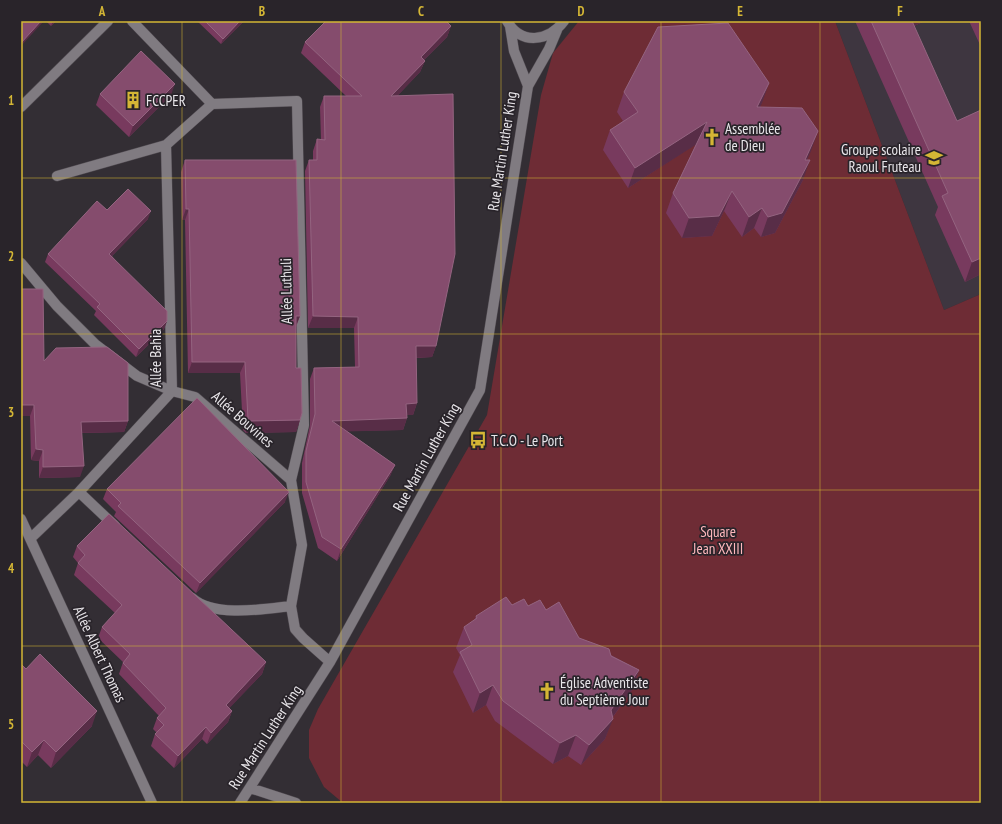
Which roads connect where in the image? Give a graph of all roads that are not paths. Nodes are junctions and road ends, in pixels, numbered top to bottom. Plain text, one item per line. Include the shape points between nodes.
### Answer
1 (108, 21) edge
2 (132, 21) edge
3 (564, 21) edge
4 (508, 24) edge
5 (556, 30) junction
6 (528, 86) junction
7 (212, 104) junction
8 (21, 107) edge
9 (166, 145) junction
10 (57, 176) dead end
11 (21, 263) edge
12 (172, 391) junction
13 (291, 480) junction
14 (79, 492) junction
15 (21, 519) edge
16 (124, 534) edge
17 (30, 538) junction
18 (185, 591) edge
19 (291, 606) junction
20 (330, 662) junction
21 (250, 788) junction
22 (152, 803) edge
23 (240, 803) edge
24 (296, 803) edge

1 - 8 street
2 - 7 street
3 - 5 street
4 - 5 street via 519,34 531,38 544,37
4 - 6 street, Rue Martin Luther King via 514,51
5 - 6 street, Rue Martin Luther King via 549,49
6 - 20 street, Rue Martin Luther King via 480,390
7 - 9 street
7 - 13 street, Allée Luthuli via 297,101 304,425
9 - 10 street
9 - 12 street, Allée Bahia
11 - 12 street, Allée Bouvines via 57,306 95,344 137,376
12 - 13 street, Allée Bouvines via 195,397
12 - 14 street, Allée Bahia
13 - 19 street via 302,545
14 - 16 street
14 - 17 street, Allée Bahia
15 - 17 street, Allée Albert Thomas
17 - 22 street, Allée Albert Thomas
18 - 19 street via 196,602 242,612
19 - 20 street via 295,629
20 - 21 street, Rue Martin Luther King
21 - 23 street, Rue Martin Luther King
21 - 24 street

